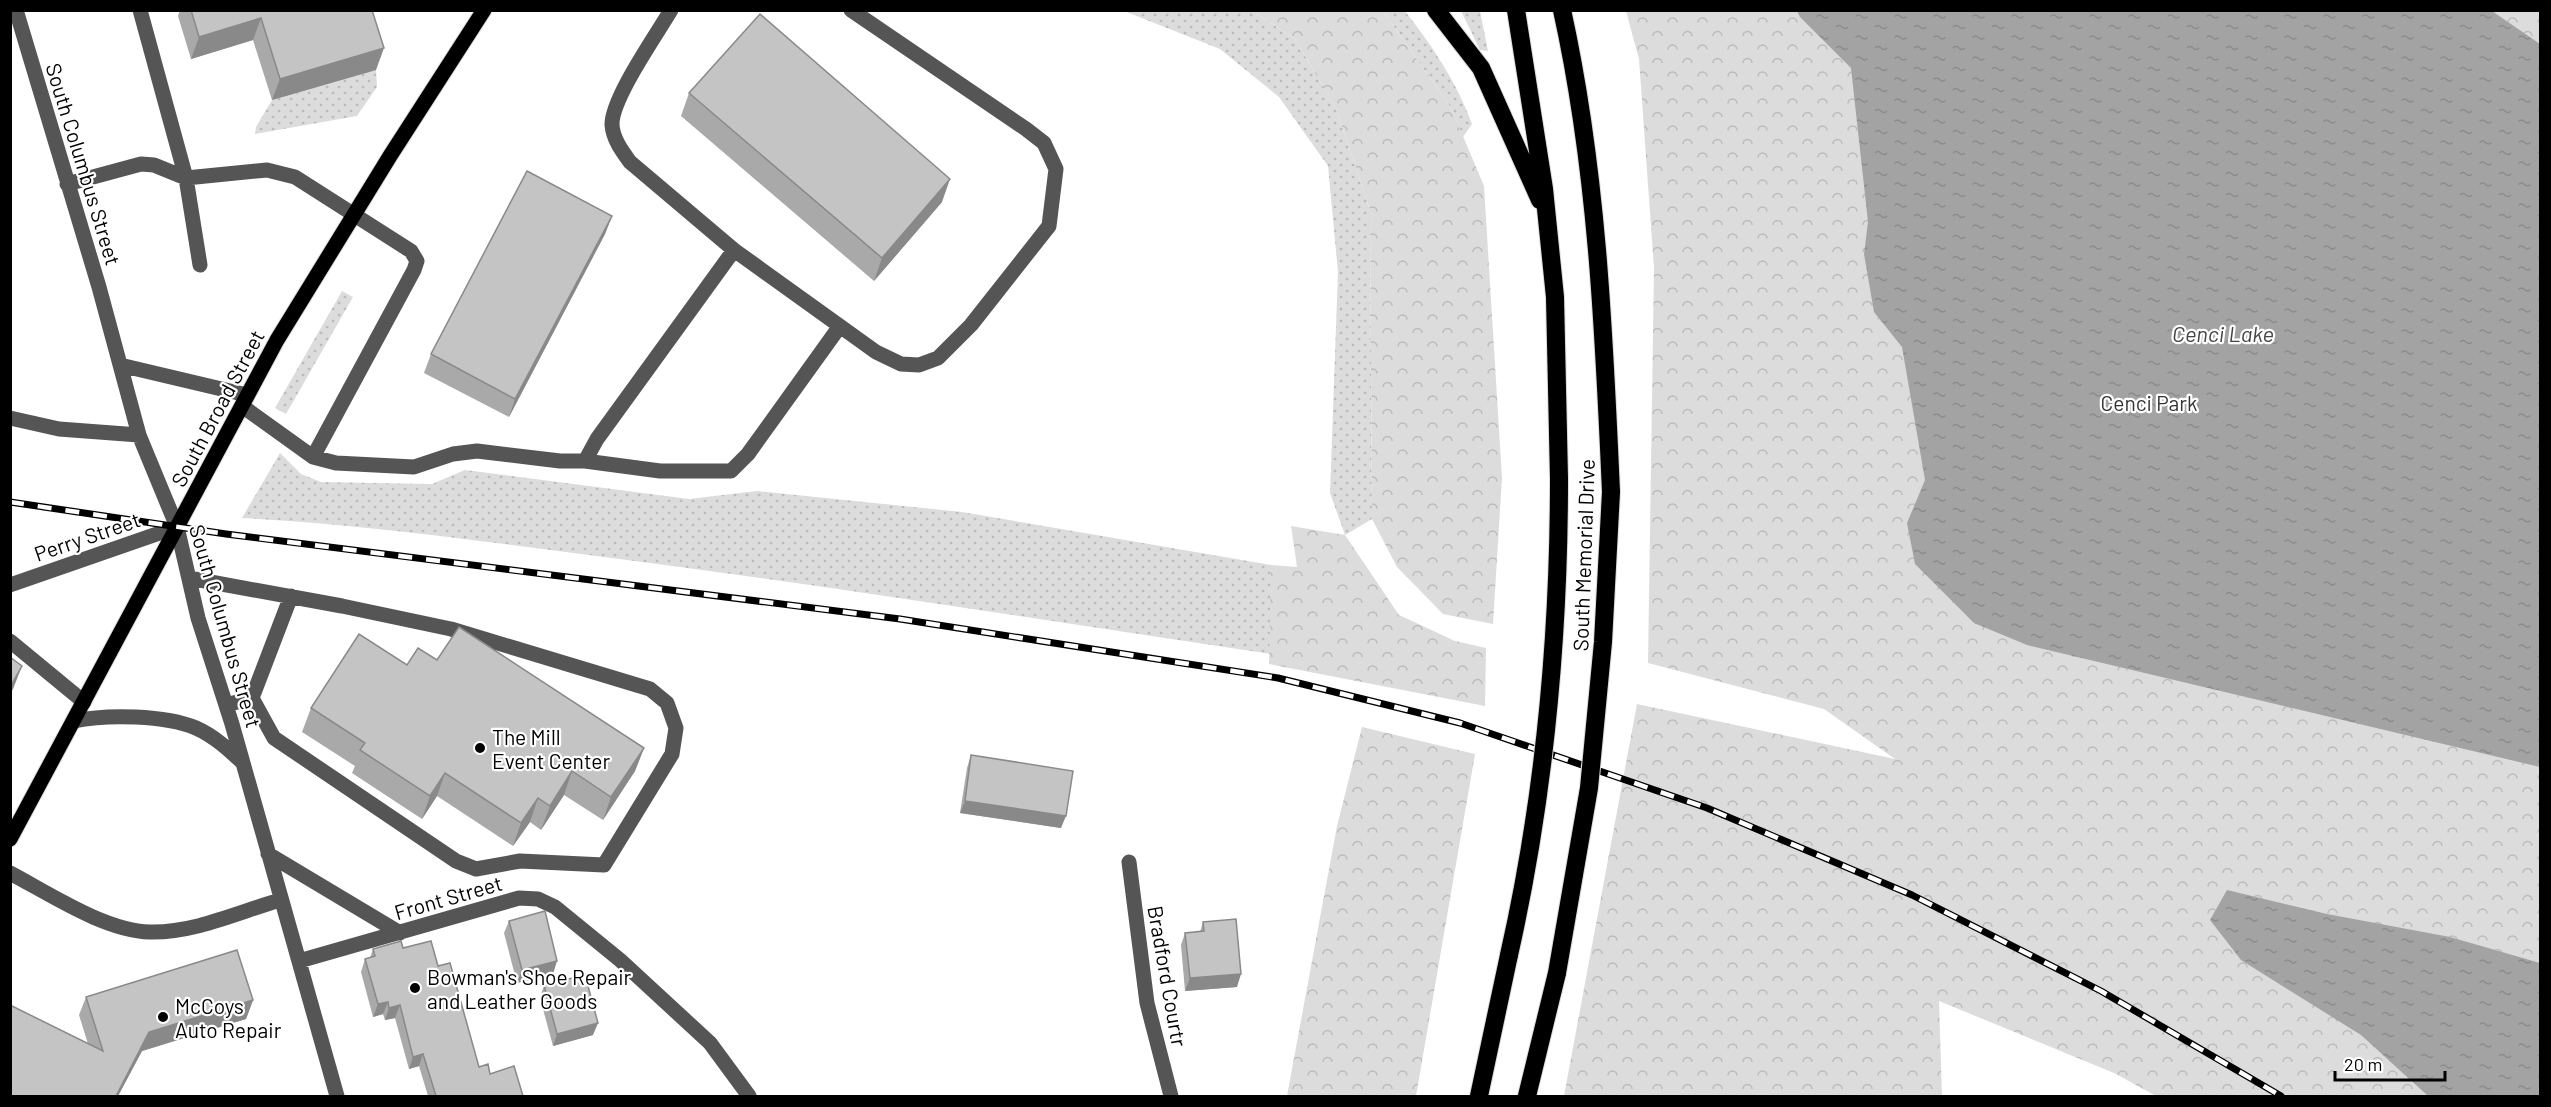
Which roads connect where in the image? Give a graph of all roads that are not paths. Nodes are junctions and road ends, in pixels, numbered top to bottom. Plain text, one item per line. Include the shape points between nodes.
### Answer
1 (16, 10) edge
2 (140, 10) edge
3 (484, 10) edge
4 (671, 10) edge
5 (851, 10) edge
6 (1436, 10) edge
7 (1516, 10) edge
8 (1562, 10) edge
9 (186, 178) junction
10 (67, 184) junction
11 (354, 214) junction
12 (1547, 216) junction
13 (734, 250) junction
14 (200, 265) dead end
15 (840, 326) junction
16 (120, 365) junction
17 (245, 400) junction
18 (10, 418) edge
19 (139, 435) junction
20 (313, 457) junction
21 (585, 461) junction
22 (177, 526) junction
23 (189, 578) junction
24 (10, 585) edge
25 (291, 596) junction
26 (10, 641) edge
27 (252, 698) junction
28 (84, 702) junction
29 (226, 705) junction
30 (75, 721) junction
31 (243, 763) junction
32 (10, 839) edge
33 (268, 854) junction
34 (1129, 862) dead end
35 (10, 873) edge
36 (280, 900) junction
37 (400, 933) junction
38 (299, 961) junction
39 (337, 1096) edge
40 (749, 1096) edge
41 (1171, 1096) edge
42 (1479, 1096) edge
43 (1527, 1096) edge

1 - 10 street, South Columbus Street
2 - 9 street
3 - 11 main road, South Broad Street
4 - 13 street via 626,84 612,124 618,146 630,162
5 - 15 street via 1026,129 1044,143 1056,169 1049,226 970,325 938,358 919,365 901,364 876,352
6 - 12 highway via 1481,68
7 - 12 highway, South Memorial Drive
8 - 43 highway, South Memorial Drive, bridge via 1582,124 1603,305 1611,492 1603,642 1589,788 1557,973
9 - 10 street via 141,164
9 - 11 street via 281,172
9 - 14 street
10 - 16 street, South Columbus Street
11 - 17 main road, South Broad Street
11 - 20 street via 411,251 417,261
12 - 42 highway, South Memorial Drive, bridge via 1555,297 1559,479 1553,642 1540,783 1524,890
13 - 15 street
13 - 21 street
15 - 21 street via 744,460 731,471 660,471
16 - 17 street
16 - 19 street, South Columbus Street
17 - 20 street
17 - 22 main road, South Broad Street
18 - 19 street via 59,429
19 - 22 street, South Columbus Street
20 - 21 street via 414,467 477,451
22 - 23 street, South Columbus Street
22 - 24 street, Perry Street
22 - 28 main road, South Broad Street
23 - 25 street
23 - 29 street, South Columbus Street
25 - 27 street
25 - 27 street via 451,629 650,688 667,703 676,728 672,754 604,865 520,861 476,869 456,861 274,738
26 - 28 street
27 - 29 street
28 - 30 main road, South Broad Street
29 - 31 street, South Columbus Street
30 - 31 street, South Columbus Street via 93,717 195,728 221,743
30 - 32 main road, South Broad Street
31 - 33 street, South Columbus Street
33 - 36 street, South Columbus Street
33 - 37 street
34 - 41 street, Bradford Courtr via 1148,1003
35 - 36 street via 119,927 150,932 180,929
36 - 38 street, South Columbus Street
37 - 38 street, Front Street
37 - 40 street, Front Street via 519,898 538,899 555,907 620,960 710,1043
38 - 39 street, South Columbus Street

